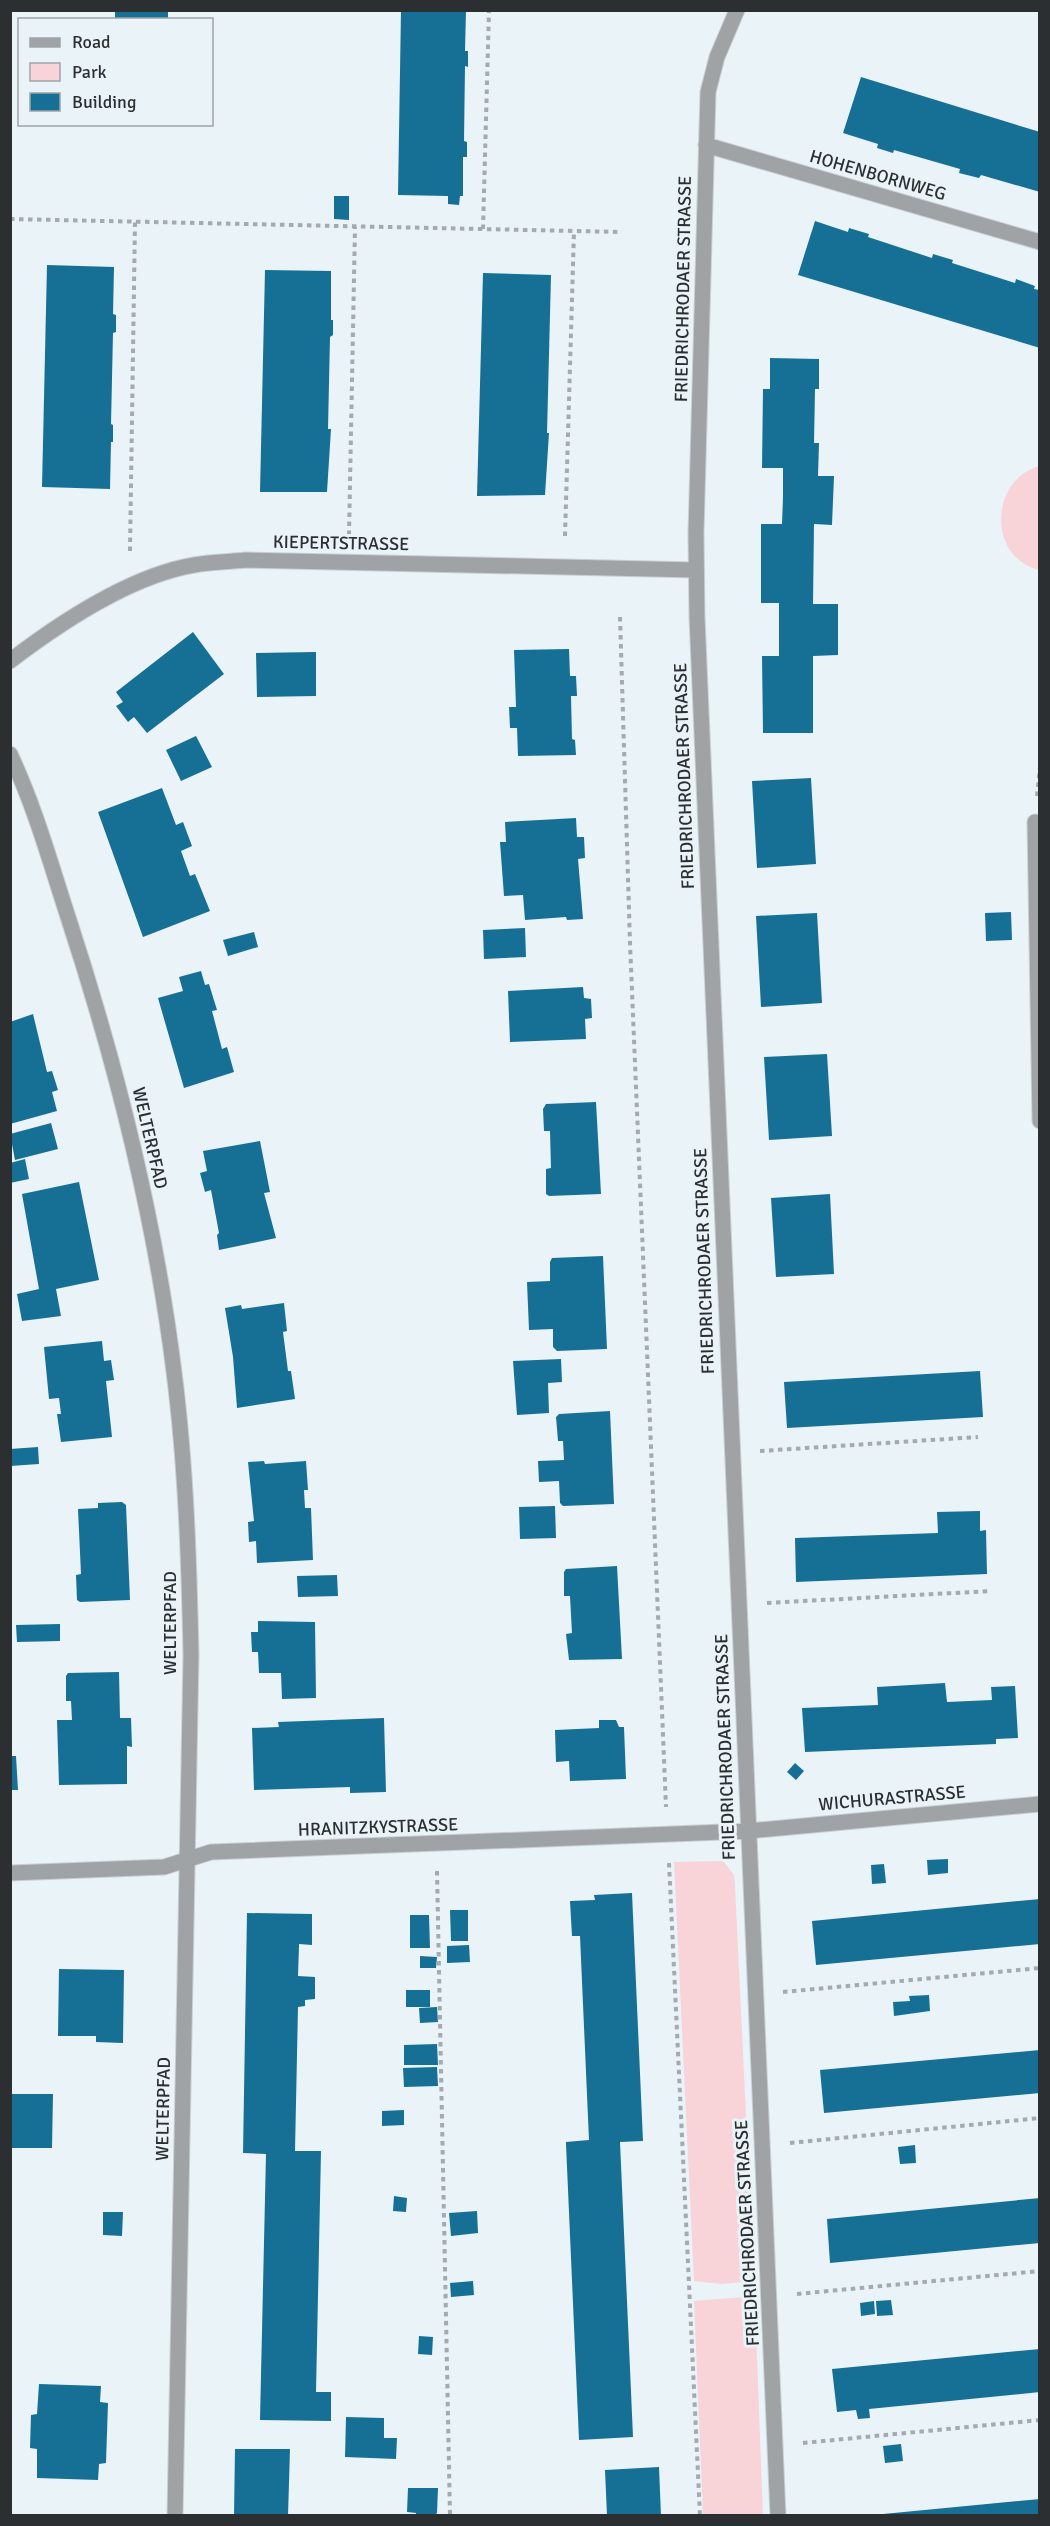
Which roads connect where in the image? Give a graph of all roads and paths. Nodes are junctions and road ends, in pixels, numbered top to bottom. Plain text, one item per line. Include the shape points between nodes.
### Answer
1 (489, 10) edge
2 (737, 10) edge
3 (706, 145) junction
4 (10, 219) edge
5 (135, 222) junction
6 (355, 226) junction
7 (483, 230) junction
8 (574, 231) junction
9 (622, 232) dead end
10 (1040, 242) edge
11 (349, 535) dead end
12 (564, 536) dead end
13 (130, 551) dead end
14 (696, 570) junction
15 (620, 617) dead end
16 (10, 661) edge
17 (10, 754) edge
18 (1035, 822) dead end
19 (1040, 1121) edge
20 (978, 1437) dead end
21 (753, 1451) dead end
22 (991, 1591) dead end
23 (761, 1603) dead end
24 (1040, 1804) edge
25 (666, 1812) dead end
26 (748, 1831) junction
27 (669, 1859) dead end
28 (186, 1861) junction
29 (437, 1867) dead end
30 (10, 1873) edge
31 (1040, 1968) edge
32 (777, 1992) dead end
33 (1040, 2118) edge
34 (784, 2144) dead end
35 (1040, 2271) edge
36 (790, 2295) dead end
37 (1040, 2420) edge
38 (797, 2444) dead end
39 (175, 2516) edge
40 (450, 2516) edge
41 (700, 2516) edge
42 (778, 2516) edge

1 - 7 path
2 - 3 street, FRIEDRICHRODAER STRASSE via 717,57 708,93
3 - 10 street, HOHENBORNWEG
3 - 14 street, FRIEDRICHRODAER STRASSE
4 - 5 path
5 - 6 path
5 - 13 path
6 - 7 path
6 - 11 path
7 - 8 path
8 - 9 path
8 - 12 path
14 - 16 street, KIEPERTSTRASSE via 245,560 194,565 104,599
14 - 26 street, FRIEDRICHRODAER STRASSE
15 - 25 path
17 - 28 street, WELTERPFAD via 94,998 127,1120 174,1371 189,1559
18 - 19 street
20 - 21 path
22 - 23 path
24 - 26 street, WICHURASTRASSE
26 - 28 street, HRANITZKYSTRASSE via 211,1852
26 - 42 street, FRIEDRICHRODAER STRASSE
27 - 41 path
28 - 30 street, HRANITZKYSTRASSE via 164,1868
28 - 39 street, WELTERPFAD
29 - 40 path
31 - 32 path
33 - 34 path
35 - 36 path
37 - 38 path

